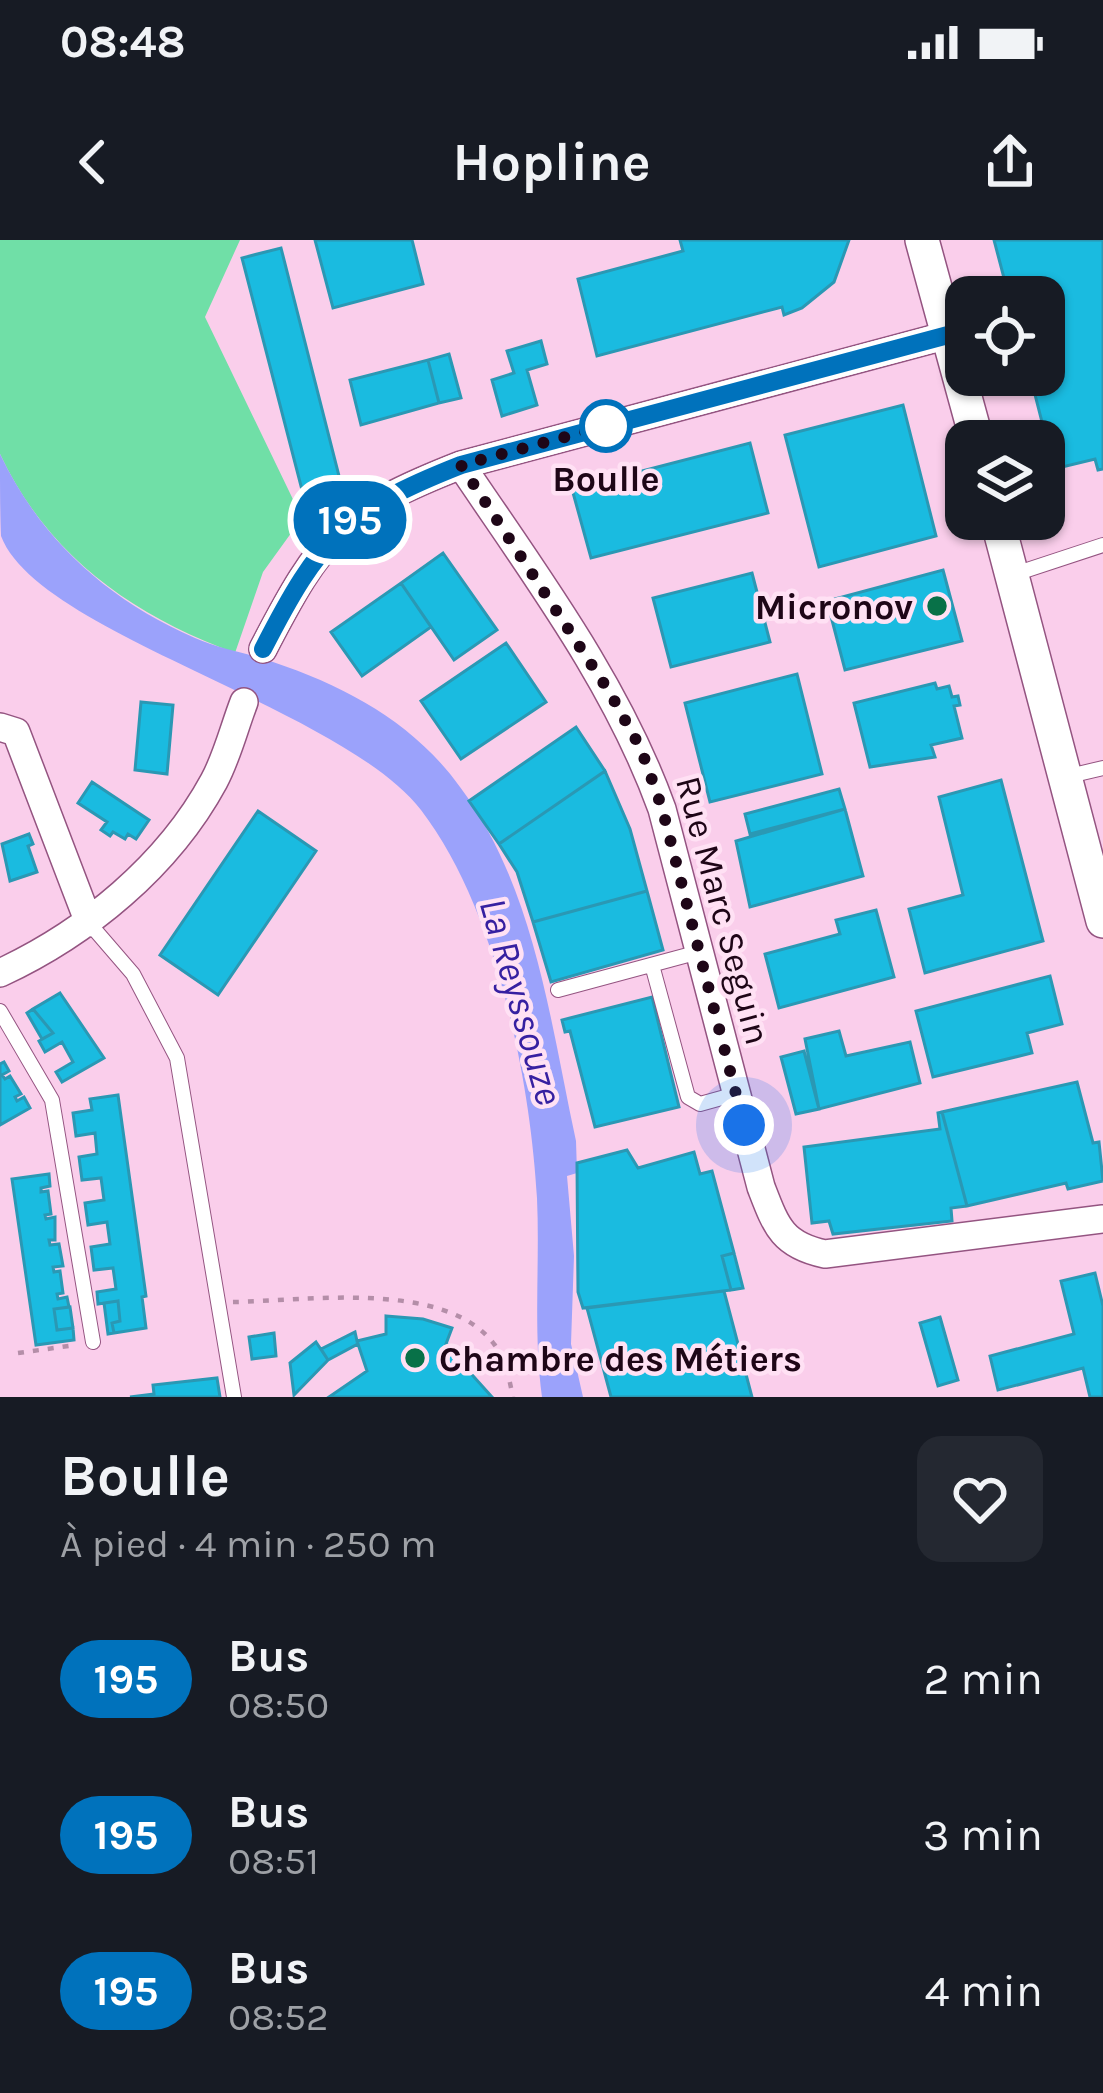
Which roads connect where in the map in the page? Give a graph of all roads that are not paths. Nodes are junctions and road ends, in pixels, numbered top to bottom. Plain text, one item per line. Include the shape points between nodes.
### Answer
1 (922, 240) edge
2 (945, 324) edge
3 (945, 336) edge
4 (461, 465) junction
5 (1003, 540) edge
6 (1103, 545) edge
7 (1012, 574) junction
8 (263, 649) dead end
9 (244, 702) dead end
10 (0, 727) edge
11 (1103, 768) edge
12 (1065, 777) junction
13 (1101, 904) edge
14 (89, 923) junction
15 (699, 952) junction
16 (652, 965) junction
17 (0, 973) edge
18 (558, 990) dead end
19 (0, 1011) edge
20 (736, 1094) junction
21 (1103, 1219) edge
22 (93, 1342) road end
23 (234, 1397) edge

1 - 2 street
3 - 4 street
4 - 8 street via 402,488 343,525 304,570
4 - 15 street, Rue Marc Seguin via 641,749
5 - 7 street
6 - 7 lane
7 - 12 street
9 - 14 street via 215,779 185,826
10 - 14 street via 16,732
11 - 12 lane
12 - 13 street
14 - 17 street
14 - 23 lane via 133,974 177,1058
15 - 16 lane
15 - 20 street, Rue Marc Seguin
16 - 18 lane
16 - 20 lane via 688,1097 700,1104
19 - 22 lane via 52,1100
20 - 21 street, Rue Marc Seguin via 760,1187 775,1223 798,1249 881,1249

